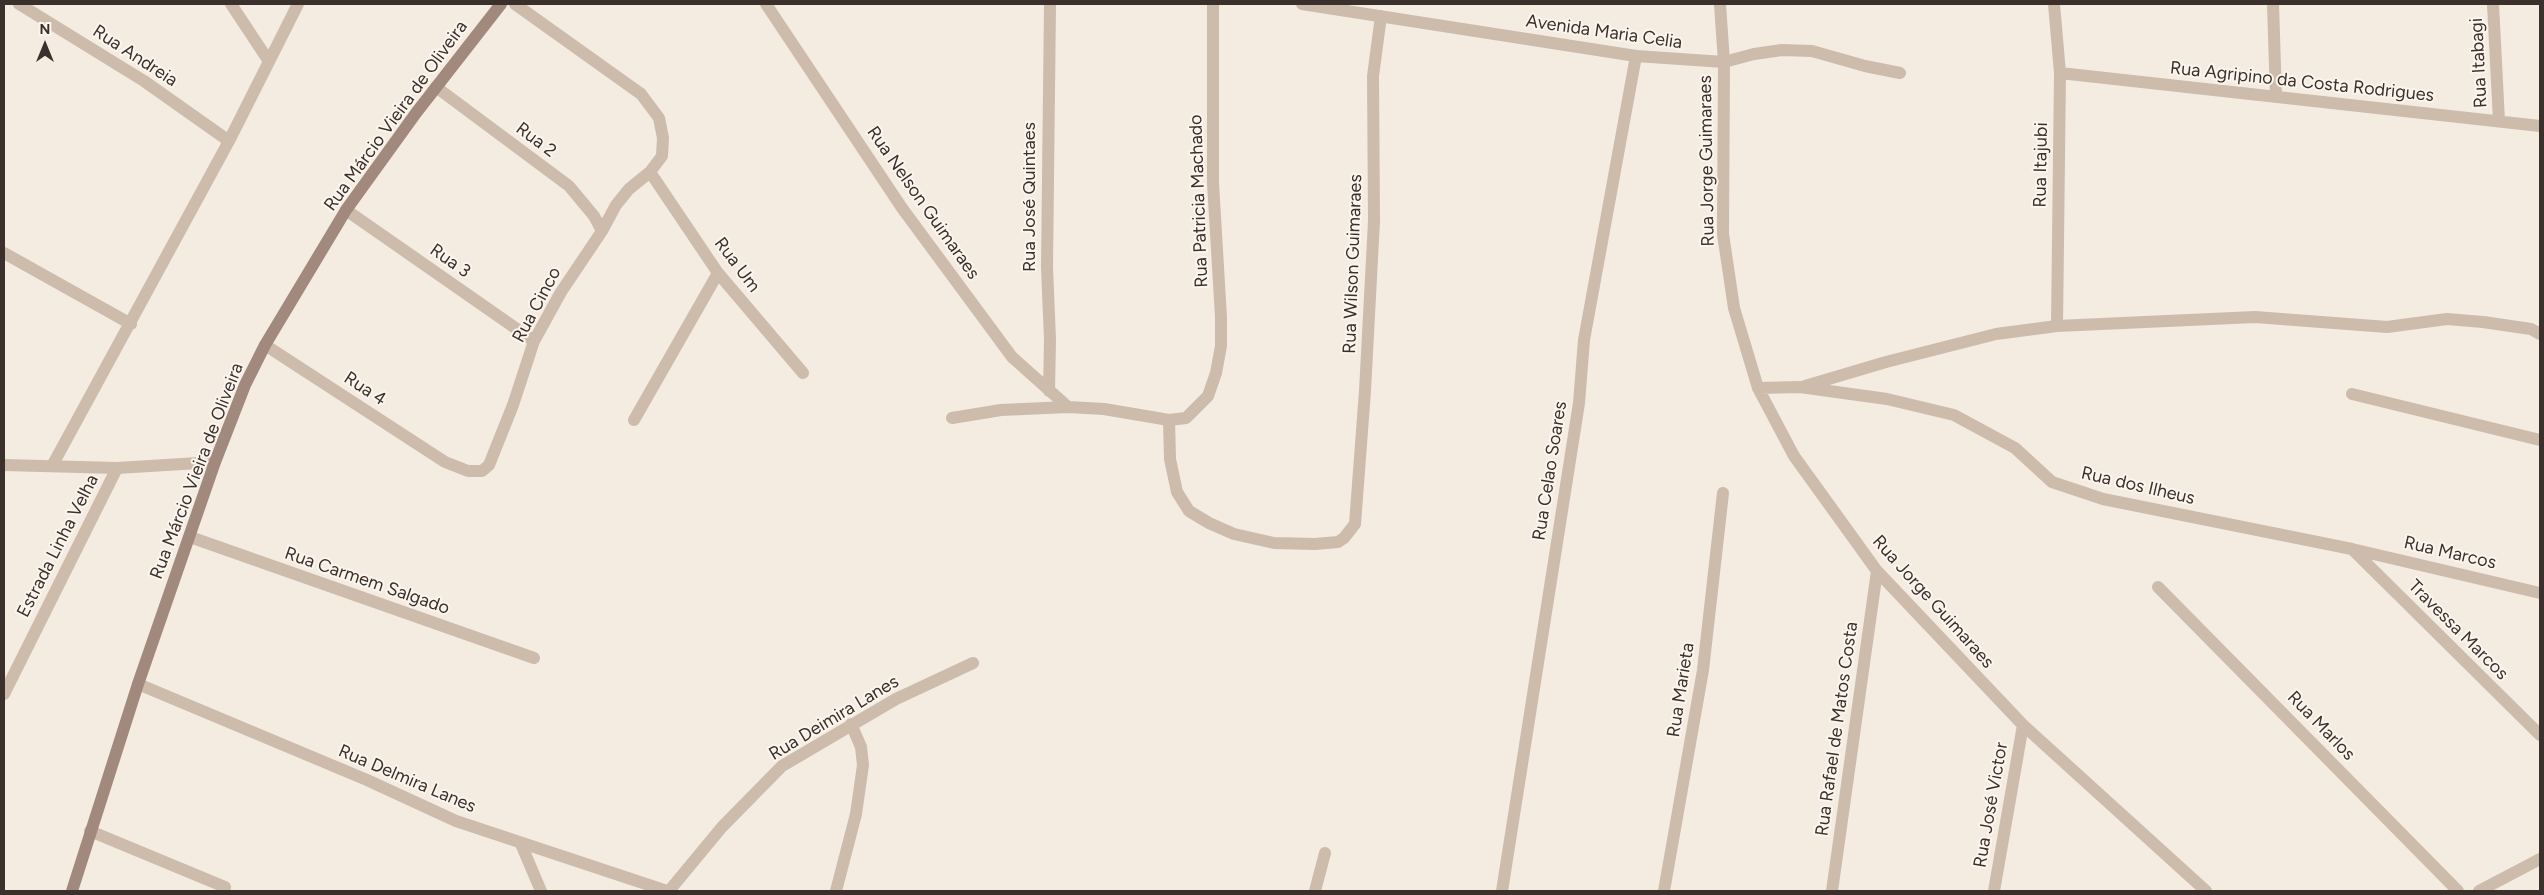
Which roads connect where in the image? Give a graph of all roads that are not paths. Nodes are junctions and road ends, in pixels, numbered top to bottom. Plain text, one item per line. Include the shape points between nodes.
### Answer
1 (19, 4) edge
2 (231, 4) edge
3 (298, 4) edge
4 (501, 4) edge
5 (515, 4) edge
6 (766, 4) edge
7 (1050, 4) edge
8 (1213, 4) edge
9 (1302, 4) edge
10 (1720, 4) edge
11 (2054, 4) edge
12 (2273, 4) edge
13 (2493, 4) edge
14 (1381, 16) junction
15 (1636, 56) junction
16 (268, 60) junction
17 (1724, 62) junction
18 (2060, 72) junction
19 (1900, 73) dead end
20 (436, 87) junction
21 (2276, 97) junction
22 (2499, 121) junction
23 (2540, 126) edge
24 (229, 141) junction
25 (650, 172) junction
26 (346, 210) junction
27 (602, 231) junction
28 (4, 253) edge
29 (718, 273) junction
30 (131, 324) junction
31 (2057, 326) junction
32 (2540, 334) edge
33 (534, 341) junction
34 (265, 344) junction
35 (803, 373) dead end
36 (1800, 387) junction
37 (1758, 388) junction
38 (1049, 391) junction
39 (2352, 394) dead end
40 (1068, 407) junction
41 (952, 418) dead end
42 (634, 420) dead end
43 (1169, 420) junction
44 (2540, 440) edge
45 (215, 462) junction
46 (445, 462) joint
47 (4, 465) edge
48 (52, 466) junction
49 (117, 468) junction
50 (1723, 493) dead end
51 (190, 537) junction
52 (2352, 550) junction
53 (1877, 571) junction
54 (2158, 587) dead end
55 (2540, 593) edge
56 (534, 658) dead end
57 (973, 663) dead end
58 (138, 684) junction
59 (4, 694) edge
60 (851, 724) junction
61 (2023, 725) junction
62 (2540, 736) edge
63 (90, 831) junction
64 (521, 844) junction
65 (1325, 853) dead end
66 (2540, 859) edge
67 (225, 887) dead end
68 (72, 891) edge
69 (540, 891) edge
70 (668, 891) edge
71 (836, 891) edge
72 (1315, 891) edge
73 (1502, 891) edge
74 (1664, 891) edge
75 (1832, 891) edge
76 (1994, 891) edge
77 (2206, 891) edge
78 (2458, 891) edge
79 (2479, 891) edge

1 - 24 street, Rua Andreia via 144,81
2 - 16 street
3 - 16 street
4 - 20 main road, Rua Márcio Vieira de Oliveira
5 - 25 street, Rua Cinco via 640,94 659,118 663,138 662,156
6 - 38 street, Rua Nelson Guimaraes via 902,208 1012,357
7 - 38 street, Rua José Quintaes
8 - 43 street, Rua Patricia Machado via 1213,183 1221,346 1208,396 1186,418
9 - 14 street, Avenida Maria Celia
10 - 17 street, Rua Jorge Guimaraes
11 - 18 street, Rua Itajubi
12 - 21 street
13 - 22 street, Rua Itabagi
14 - 15 street, Avenida Maria Celia
14 - 43 street, Rua Wilson Guimaraes via 1373,76 1374,221 1355,524 1338,542 1315,544 1274,543 1234,534 1209,524 1189,511 1177,492 1170,459
15 - 17 street, Avenida Maria Celia
15 - 73 street, Rua Celao Soares via 1584,340 1579,403
16 - 24 street
17 - 19 street, Avenida Maria Celia via 1782,50 1812,51
17 - 37 street, Rua Jorge Guimaraes via 1723,234 1734,308
18 - 21 street, Rua Agripino da Costa Rodrigues
18 - 31 street, Rua Itajubi
20 - 26 main road, Rua Márcio Vieira de Oliveira
20 - 27 street, Rua 2 via 569,186
21 - 22 street, Rua Agripino da Costa Rodrigues
22 - 23 street, Rua Agripino da Costa Rodrigues
24 - 30 street
25 - 27 street, Rua Cinco via 629,189
25 - 29 street, Rua Um
26 - 33 street, Rua 3
26 - 34 main road, Rua Márcio Vieira de Oliveira
27 - 33 street, Rua Cinco via 561,292
28 - 30 street
29 - 35 street, Rua Um
29 - 42 street
30 - 48 street
31 - 32 street via 2255,317 2387,327 2447,319 2502,325
31 - 36 street via 1996,334
33 - 46 street, Rua Cinco via 489,465 482,471 468,471
34 - 45 main road, Rua Márcio Vieira de Oliveira
34 - 46 street, Rua 4
36 - 37 street, Rua dos Ilheus
36 - 52 street, Rua dos Ilheus via 1887,399 1954,415 2015,448 2052,482 2103,499
37 - 53 street, Rua Jorge Guimaraes via 1794,456
38 - 40 street, Rua Nelson Guimaraes
39 - 44 street
40 - 41 street via 1001,410
40 - 43 street via 1104,409
45 - 49 street
45 - 51 main road, Rua Márcio Vieira de Oliveira
47 - 48 street
48 - 49 street
49 - 59 street, Estrada Linha Velha
50 - 74 street, Rua Marieta via 1703,670
51 - 56 street, Rua Carmem Salgado
51 - 58 main road, Rua Márcio Vieira de Oliveira
52 - 55 street, Rua Marcos
52 - 62 street, Travessa Marcos
53 - 61 street, Rua Jorge Guimaraes
53 - 75 street, Rua Rafael de Matos Costa
54 - 78 street, Rua Marlos
57 - 60 street, Rua Deimira Lanes
58 - 63 main road, Rua Márcio Vieira de Oliveira
58 - 64 street, Rua Delmira Lanes via 456,821
60 - 70 street, Rua Deimira Lanes via 782,766 722,826
60 - 71 street via 861,747 863,765 856,814
61 - 76 street, Rua José Victor
61 - 77 street, Rua Jorge Guimaraes
63 - 67 street
63 - 68 main road, Rua Márcio Vieira de Oliveira
64 - 69 street
64 - 70 street, Rua Delmira Lanes
65 - 72 street
66 - 79 street

